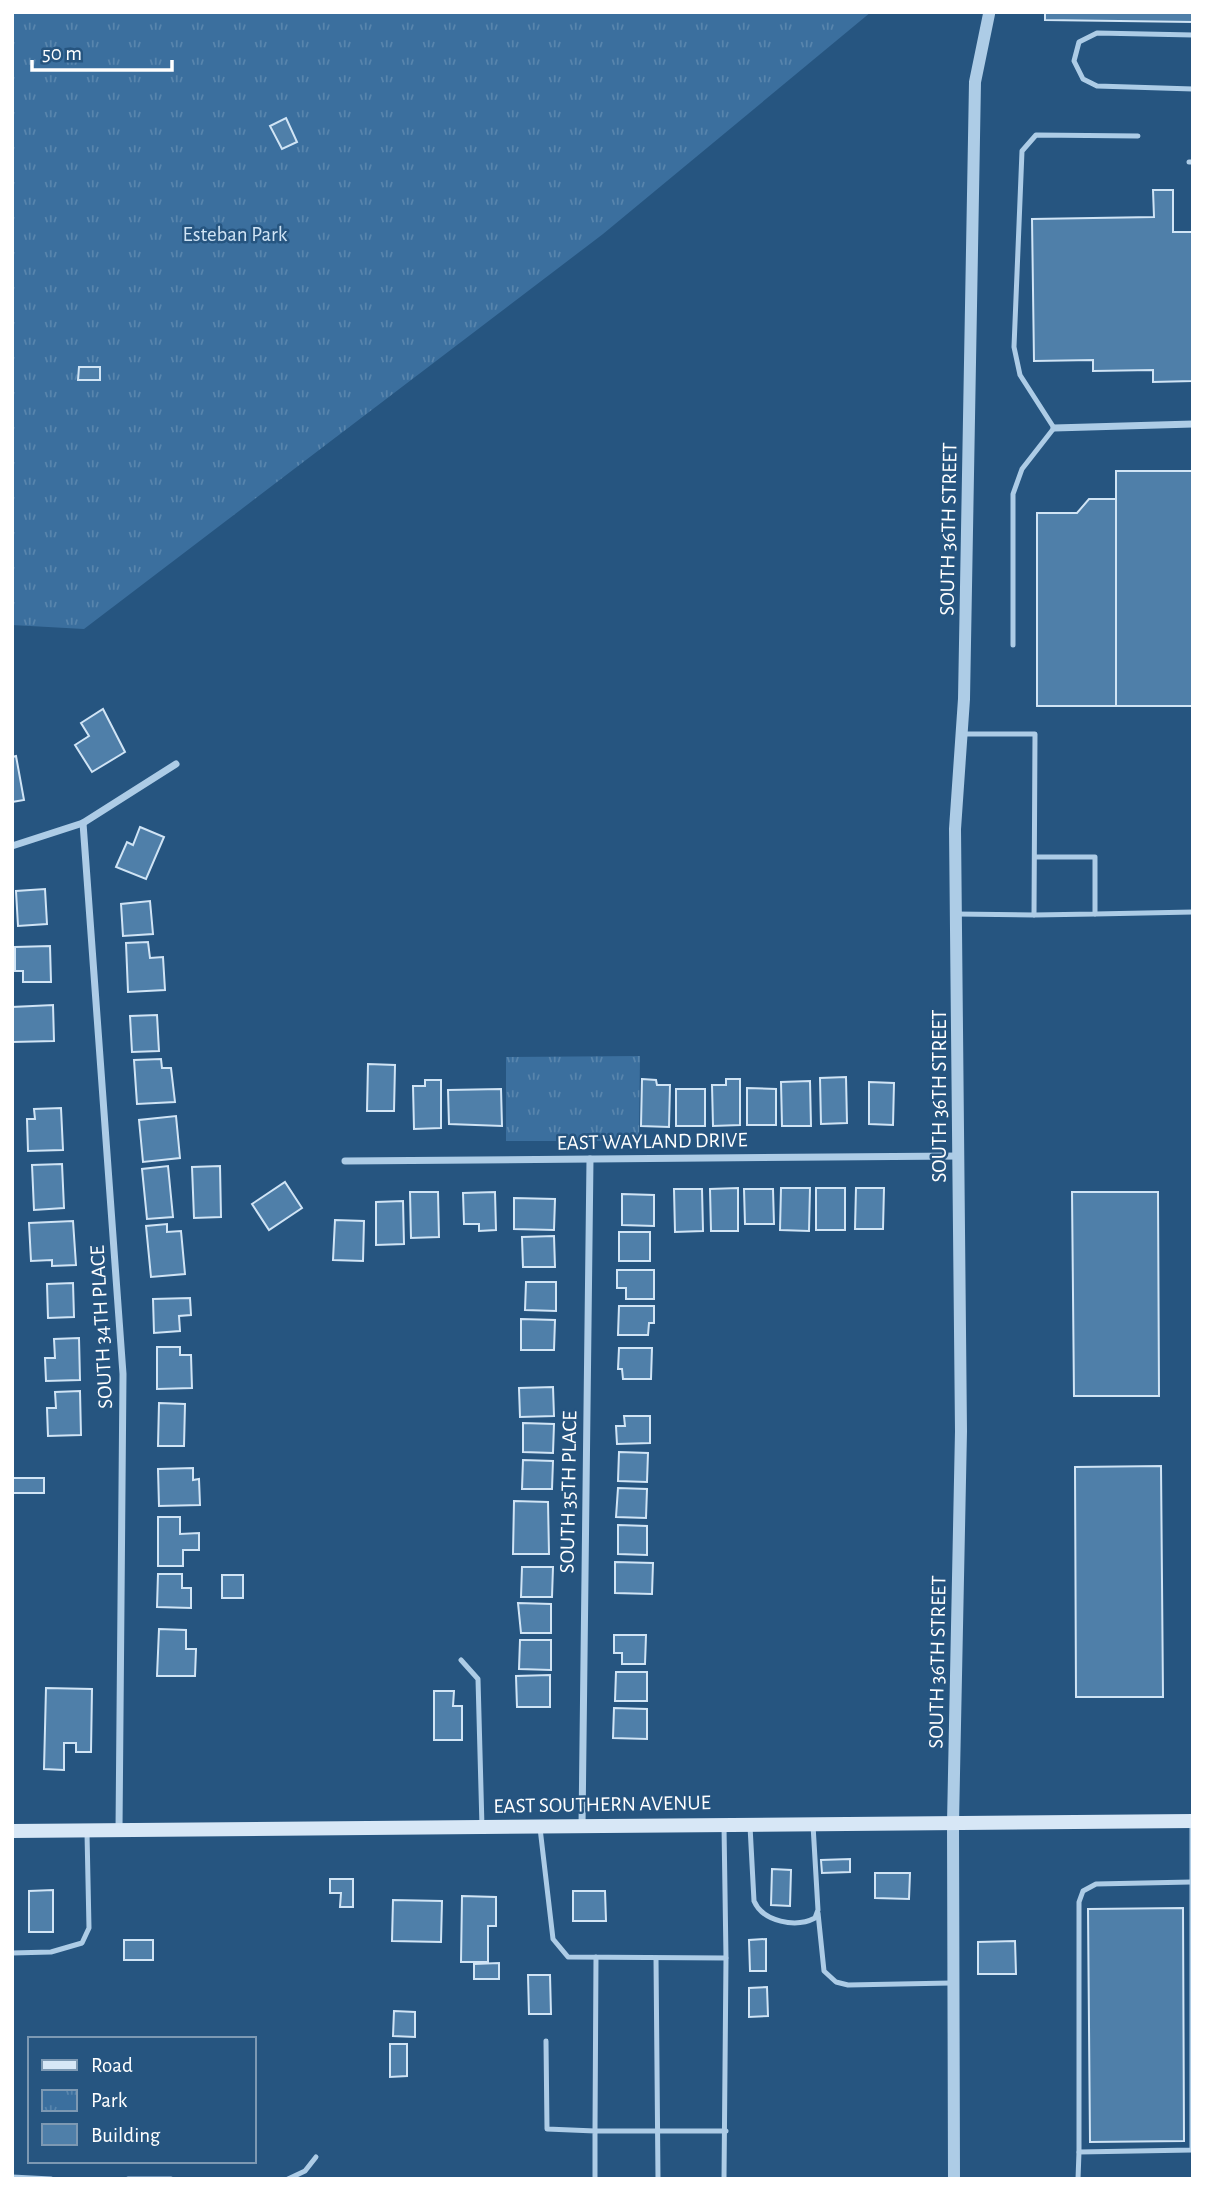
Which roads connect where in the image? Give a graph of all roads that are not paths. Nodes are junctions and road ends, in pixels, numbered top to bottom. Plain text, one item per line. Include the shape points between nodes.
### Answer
1 (989, 15) dead end
2 (1193, 35) edge
3 (1193, 89) edge
4 (1138, 136) dead end
5 (1193, 424) edge
6 (1054, 428) junction
7 (1013, 645) dead end
8 (962, 734) junction
9 (177, 764) dead end
10 (83, 823) junction
11 (12, 846) edge
12 (1035, 857) junction
13 (1193, 912) edge
14 (956, 914) junction
15 (1095, 914) junction
16 (1034, 915) junction
17 (959, 1156) junction
18 (590, 1159) junction
19 (345, 1161) dead end
20 (461, 1660) dead end
21 (1192, 1821) edge
22 (723, 1823) junction
23 (750, 1823) junction
24 (813, 1823) junction
25 (953, 1823) junction
26 (540, 1826) junction
27 (582, 1826) junction
28 (482, 1827) junction
29 (119, 1830) junction
30 (12, 1831) edge
31 (86, 1831) junction
32 (1192, 1882) edge
33 (818, 1910) junction
34 (12, 1953) edge
35 (596, 1957) junction
36 (656, 1958) junction
37 (726, 1958) junction
38 (953, 1983) junction
39 (546, 2041) dead end
40 (1192, 2075) edge
41 (595, 2131) junction
42 (657, 2131) junction
43 (726, 2131) junction
44 (1192, 2150) edge
45 (1079, 2152) junction
46 (316, 2157) dead end
47 (12, 2177) edge
48 (51, 2179) edge
49 (128, 2179) edge
50 (171, 2179) edge
51 (288, 2179) edge
52 (595, 2179) edge
53 (658, 2179) edge
54 (724, 2179) edge
55 (954, 2179) edge
56 (1078, 2179) edge

1 - 8 street, SOUTH 36TH STREET via 975,82
2 - 3 lane via 1097,33 1079,42 1074,61 1083,79 1097,86
4 - 6 lane via 1037,135 1022,150 1014,347 1020,374
5 - 6 street
6 - 7 lane via 1023,469 1013,494
8 - 12 lane via 1035,734
8 - 14 street, SOUTH 36TH STREET via 955,829
9 - 10 street
10 - 11 street
10 - 29 street, SOUTH 34TH PLACE via 123,1374
12 - 15 lane via 1095,856
12 - 16 lane
13 - 15 lane
14 - 16 lane
14 - 17 street, SOUTH 36TH STREET
15 - 16 lane
17 - 18 street, EAST WAYLAND DRIVE
17 - 25 street, SOUTH 36TH STREET via 961,1431
18 - 19 street, EAST WAYLAND DRIVE
18 - 27 street, SOUTH 35TH PLACE
20 - 28 lane via 478,1679
21 - 25 main road, EAST SOUTHERN AVENUE
21 - 32 lane
22 - 23 main road, EAST SOUTHERN AVENUE
22 - 27 main road, EAST SOUTHERN AVENUE
22 - 37 lane
23 - 24 main road, EAST SOUTHERN AVENUE
23 - 33 lane via 757,1908 793,1924 815,1918
24 - 25 main road, EAST SOUTHERN AVENUE
24 - 33 lane
25 - 38 street, SOUTH 36TH STREET
26 - 27 main road, EAST SOUTHERN AVENUE
26 - 28 main road, EAST SOUTHERN AVENUE
26 - 35 lane via 552,1939 568,1957
28 - 29 main road, EAST SOUTHERN AVENUE
29 - 31 main road, EAST SOUTHERN AVENUE
30 - 31 main road, EAST SOUTHERN AVENUE
31 - 34 lane via 89,1928 82,1943 51,1952
32 - 40 lane
32 - 45 lane via 1096,1884 1083,1891 1079,1902
33 - 38 lane via 824,1971 836,1982
35 - 36 lane
35 - 41 lane
36 - 37 lane
36 - 42 lane
37 - 43 lane
38 - 55 street, SOUTH 36TH STREET
39 - 41 lane via 547,2129
40 - 44 lane
41 - 42 lane
41 - 52 lane
42 - 43 lane
42 - 53 lane
43 - 54 lane
44 - 45 lane
45 - 56 lane
46 - 51 lane via 305,2171
47 - 48 lane
49 - 50 lane

